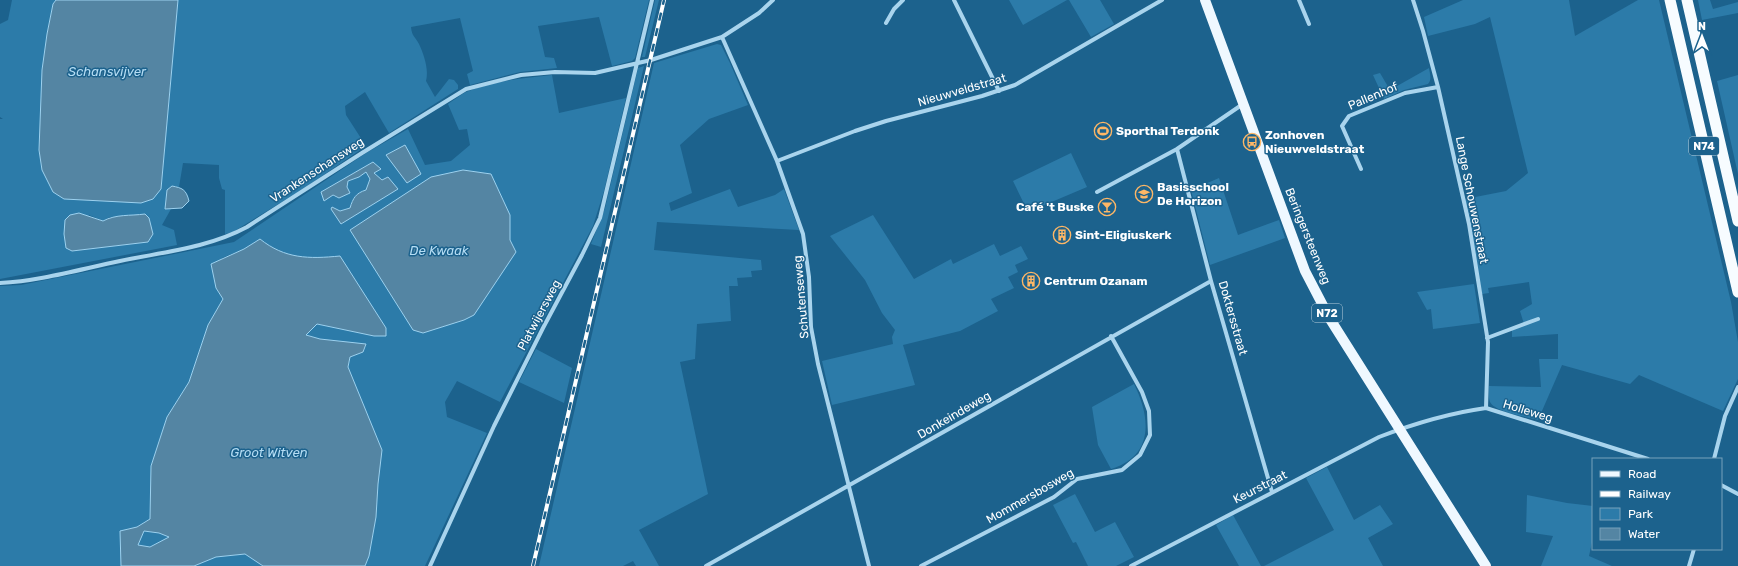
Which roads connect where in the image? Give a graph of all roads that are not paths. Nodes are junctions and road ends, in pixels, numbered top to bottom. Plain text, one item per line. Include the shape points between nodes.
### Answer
1 (652, 0) edge
2 (773, 0) edge
3 (902, 0) edge
4 (954, 0) edge
5 (1162, 0) edge
6 (1205, 0) edge
7 (1299, 0) edge
8 (1413, 0) edge
9 (1670, 0) edge
10 (1686, 0) edge
11 (886, 23) dead end
12 (1309, 24) dead end
13 (722, 36) junction
14 (637, 64) junction
15 (1438, 87) junction
16 (999, 91) junction
17 (1244, 104) junction
18 (1177, 149) junction
19 (777, 161) junction
20 (1361, 169) dead end
21 (1097, 192) dead end
22 (1738, 221) edge
23 (1211, 281) junction
24 (0, 284) edge
25 (1738, 292) edge
26 (1538, 319) dead end
27 (1111, 336) junction
28 (1487, 338) junction
29 (1738, 387) edge
30 (1486, 408) junction
31 (1400, 429) junction
32 (1645, 458) edge
33 (1714, 458) edge
34 (849, 486) junction
35 (1722, 486) edge
36 (1272, 492) junction
37 (1738, 494) edge
38 (1694, 550) edge
39 (430, 566) edge
40 (706, 566) edge
41 (869, 566) edge
42 (921, 566) edge
43 (1131, 566) edge
44 (1486, 566) edge
45 (1689, 566) edge

1 - 14 street, Platwijersweg
2 - 13 street, Vrankenschansweg via 759,13
3 - 11 street
4 - 16 street
5 - 16 street, Nieuwveldstraat via 1033,76
6 - 17 main road, Beringersteenweg / N72
7 - 12 street
8 - 15 street, Lange Schouwenstraat
9 - 25 highway, N74
10 - 22 highway, N74
13 - 14 street, Vrankenschansweg
13 - 19 street, Schutenseweg
14 - 24 street, Vrankenschansweg via 595,73 521,74 466,89 230,236 198,246
14 - 39 street, Platwijersweg via 600,218 494,426
15 - 20 street, Pallenhof via 1405,93 1349,116 1342,126
15 - 28 street, Lange Schouwenstraat via 1469,224
16 - 19 street, Nieuwveldstraat via 880,123
17 - 18 street
17 - 31 main road, Beringersteenweg / N72 via 1305,271 1330,319
18 - 21 street
18 - 23 street, Doktersstraat
19 - 34 street, Schutenseweg via 806,246 811,327
23 - 27 street, Donkeindeweg
23 - 36 street, Doktersstraat
26 - 28 street
27 - 34 street, Donkeindeweg
27 - 42 street, Mommersbosweg via 1142,392 1149,411 1150,435 1140,455 1122,470 1077,479 1054,497
28 - 30 street, Lange Schouwenstraat
29 - 33 street via 1725,416
30 - 31 street, Holleweg
30 - 32 street, Holleweg
31 - 36 street, Keurstraat via 1379,437
31 - 44 main road, Beringersteenweg / N72
34 - 40 street, Donkeindeweg
34 - 41 street, Schutenseweg
35 - 37 street
36 - 43 street, Keurstraat
38 - 45 street

